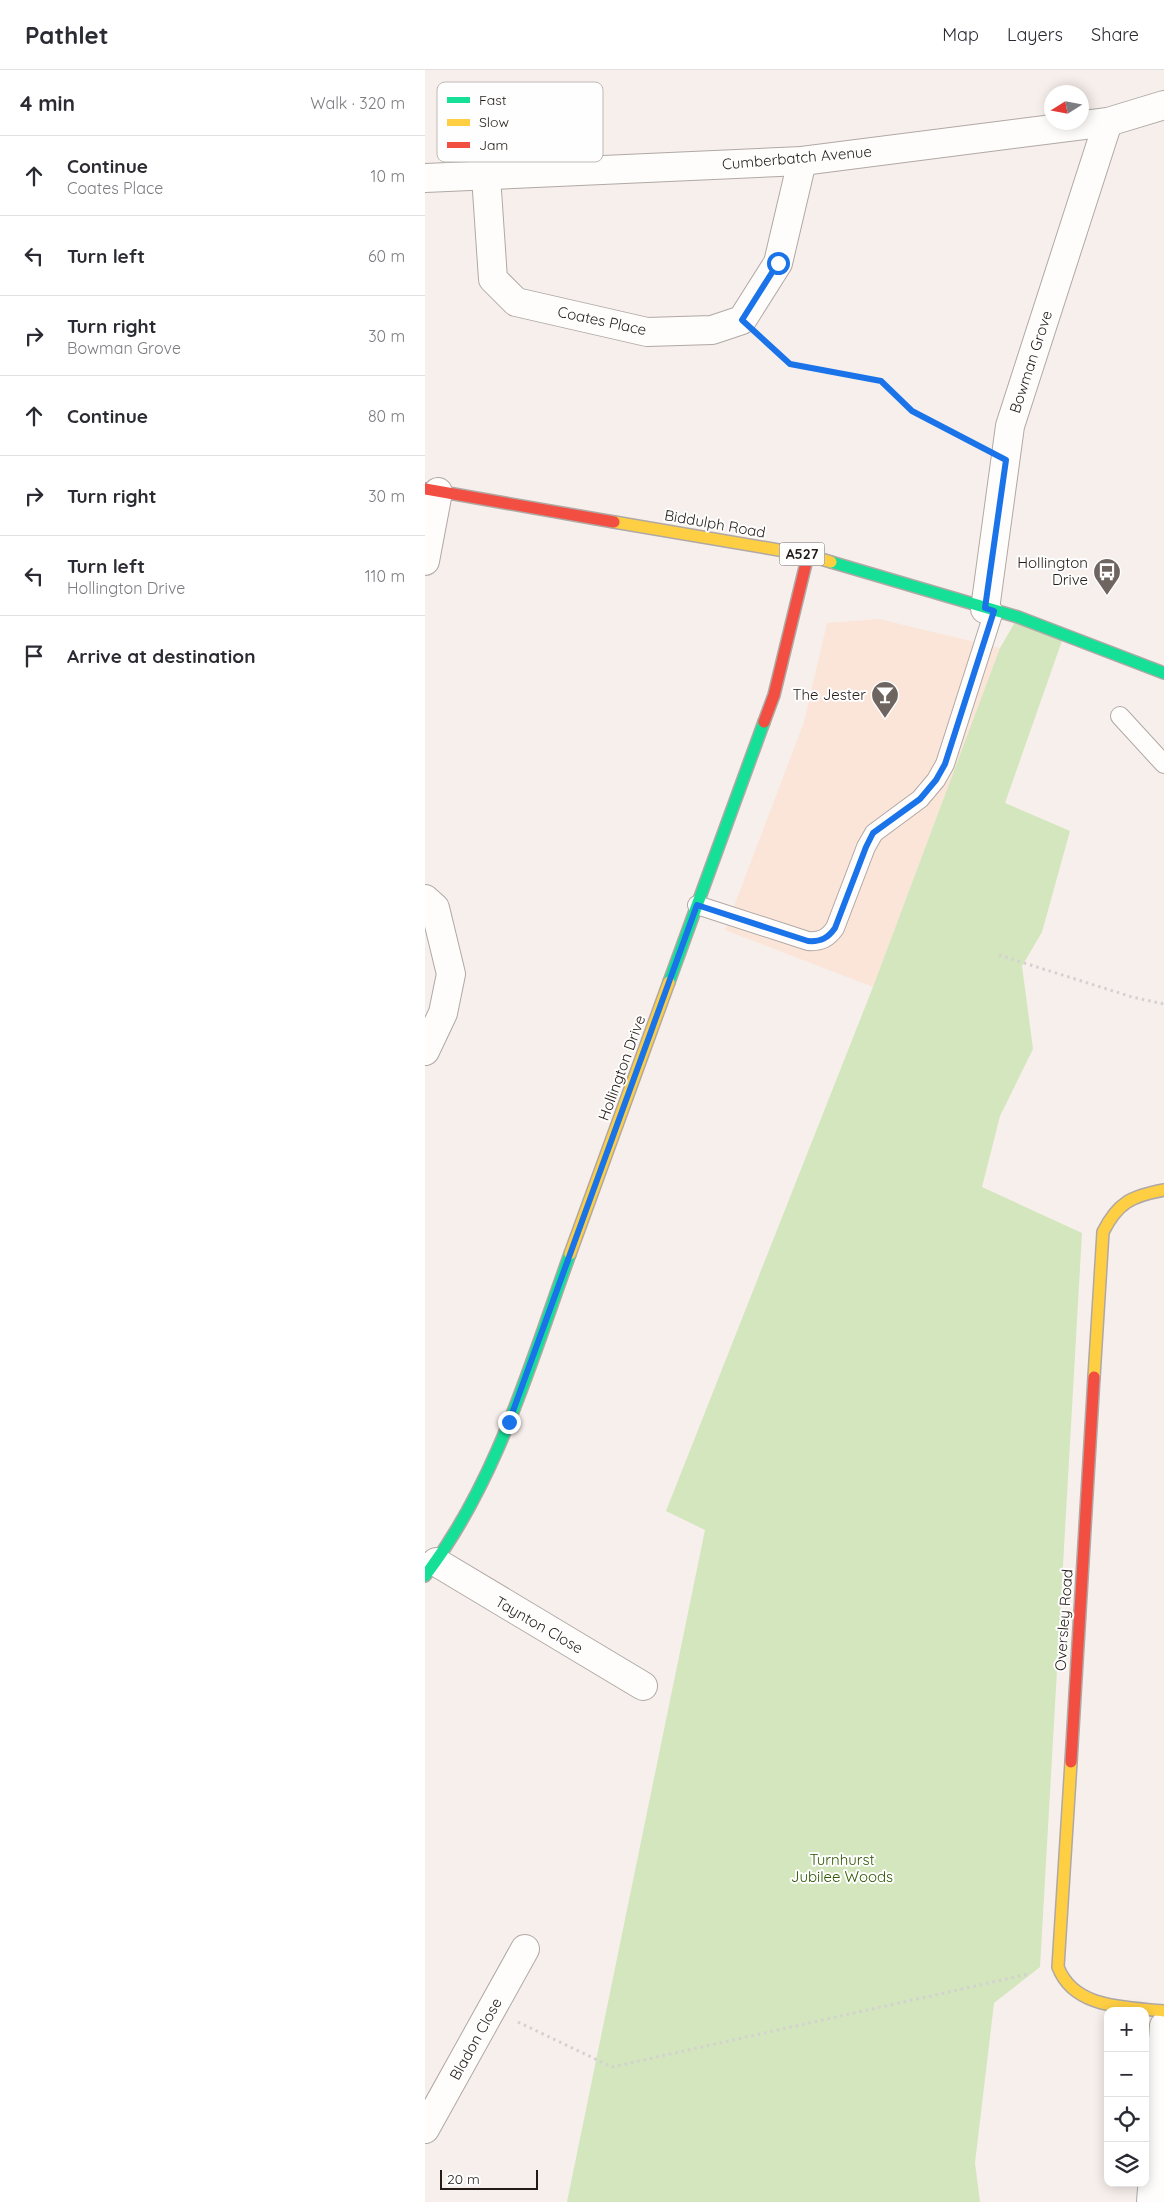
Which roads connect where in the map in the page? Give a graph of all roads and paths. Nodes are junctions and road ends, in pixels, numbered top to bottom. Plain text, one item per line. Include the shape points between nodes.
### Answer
1 (1164, 105) edge
2 (1108, 122) junction
3 (802, 161) junction
4 (486, 176) junction
5 (425, 178) edge
6 (742, 320) junction
7 (1006, 460) junction
8 (431, 490) edge
9 (808, 555) junction
10 (425, 561) edge
11 (990, 610) junction
12 (1164, 673) edge
13 (1120, 716) dead end
14 (1164, 764) edge
15 (425, 899) edge
16 (697, 905) junction
17 (999, 955) dead end
18 (1164, 1004) edge
19 (425, 1051) edge
20 (1164, 1190) edge
21 (431, 1569) edge
22 (643, 1686) dead end
23 (525, 1949) dead end
24 (1058, 1968) junction
25 (492, 2010) junction
26 (1164, 2011) edge
27 (1164, 2026) edge
28 (425, 2128) edge
29 (1151, 2202) edge

1 - 2 street, Cumberbatch Avenue
2 - 3 street, Cumberbatch Avenue
2 - 7 street, Bowman Grove via 1010,426
3 - 4 street, Cumberbatch Avenue
3 - 6 street via 778,263
4 - 5 street, Cumberbatch Avenue
4 - 6 street, Coates Place via 493,279 516,302 647,332 712,330
6 - 7 path via 790,364 881,381 912,411
7 - 11 street, Bowman Grove
8 - 9 street, Biddulph Road / A527
8 - 10 street
9 - 11 street, Biddulph Road / A527
9 - 16 street, Hollington Drive via 774,695
11 - 12 street, Biddulph Road / A527 via 1018,617
11 - 16 lane via 945,764 920,799 873,833 835,928 829,935 816,942 808,941
13 - 14 lane
15 - 19 street via 435,908 451,974 443,1013
16 - 21 street, Hollington Drive via 509,1422 478,1490
17 - 18 path
20 - 24 street, Oversley Road via 1135,1195 1112,1213 1103,1232
21 - 22 street, Taynton Close
23 - 25 street, Bladon Close
24 - 25 path via 612,2067
24 - 26 street via 1064,1982 1081,1996 1100,2002
25 - 28 street, Bladon Close
27 - 29 street

